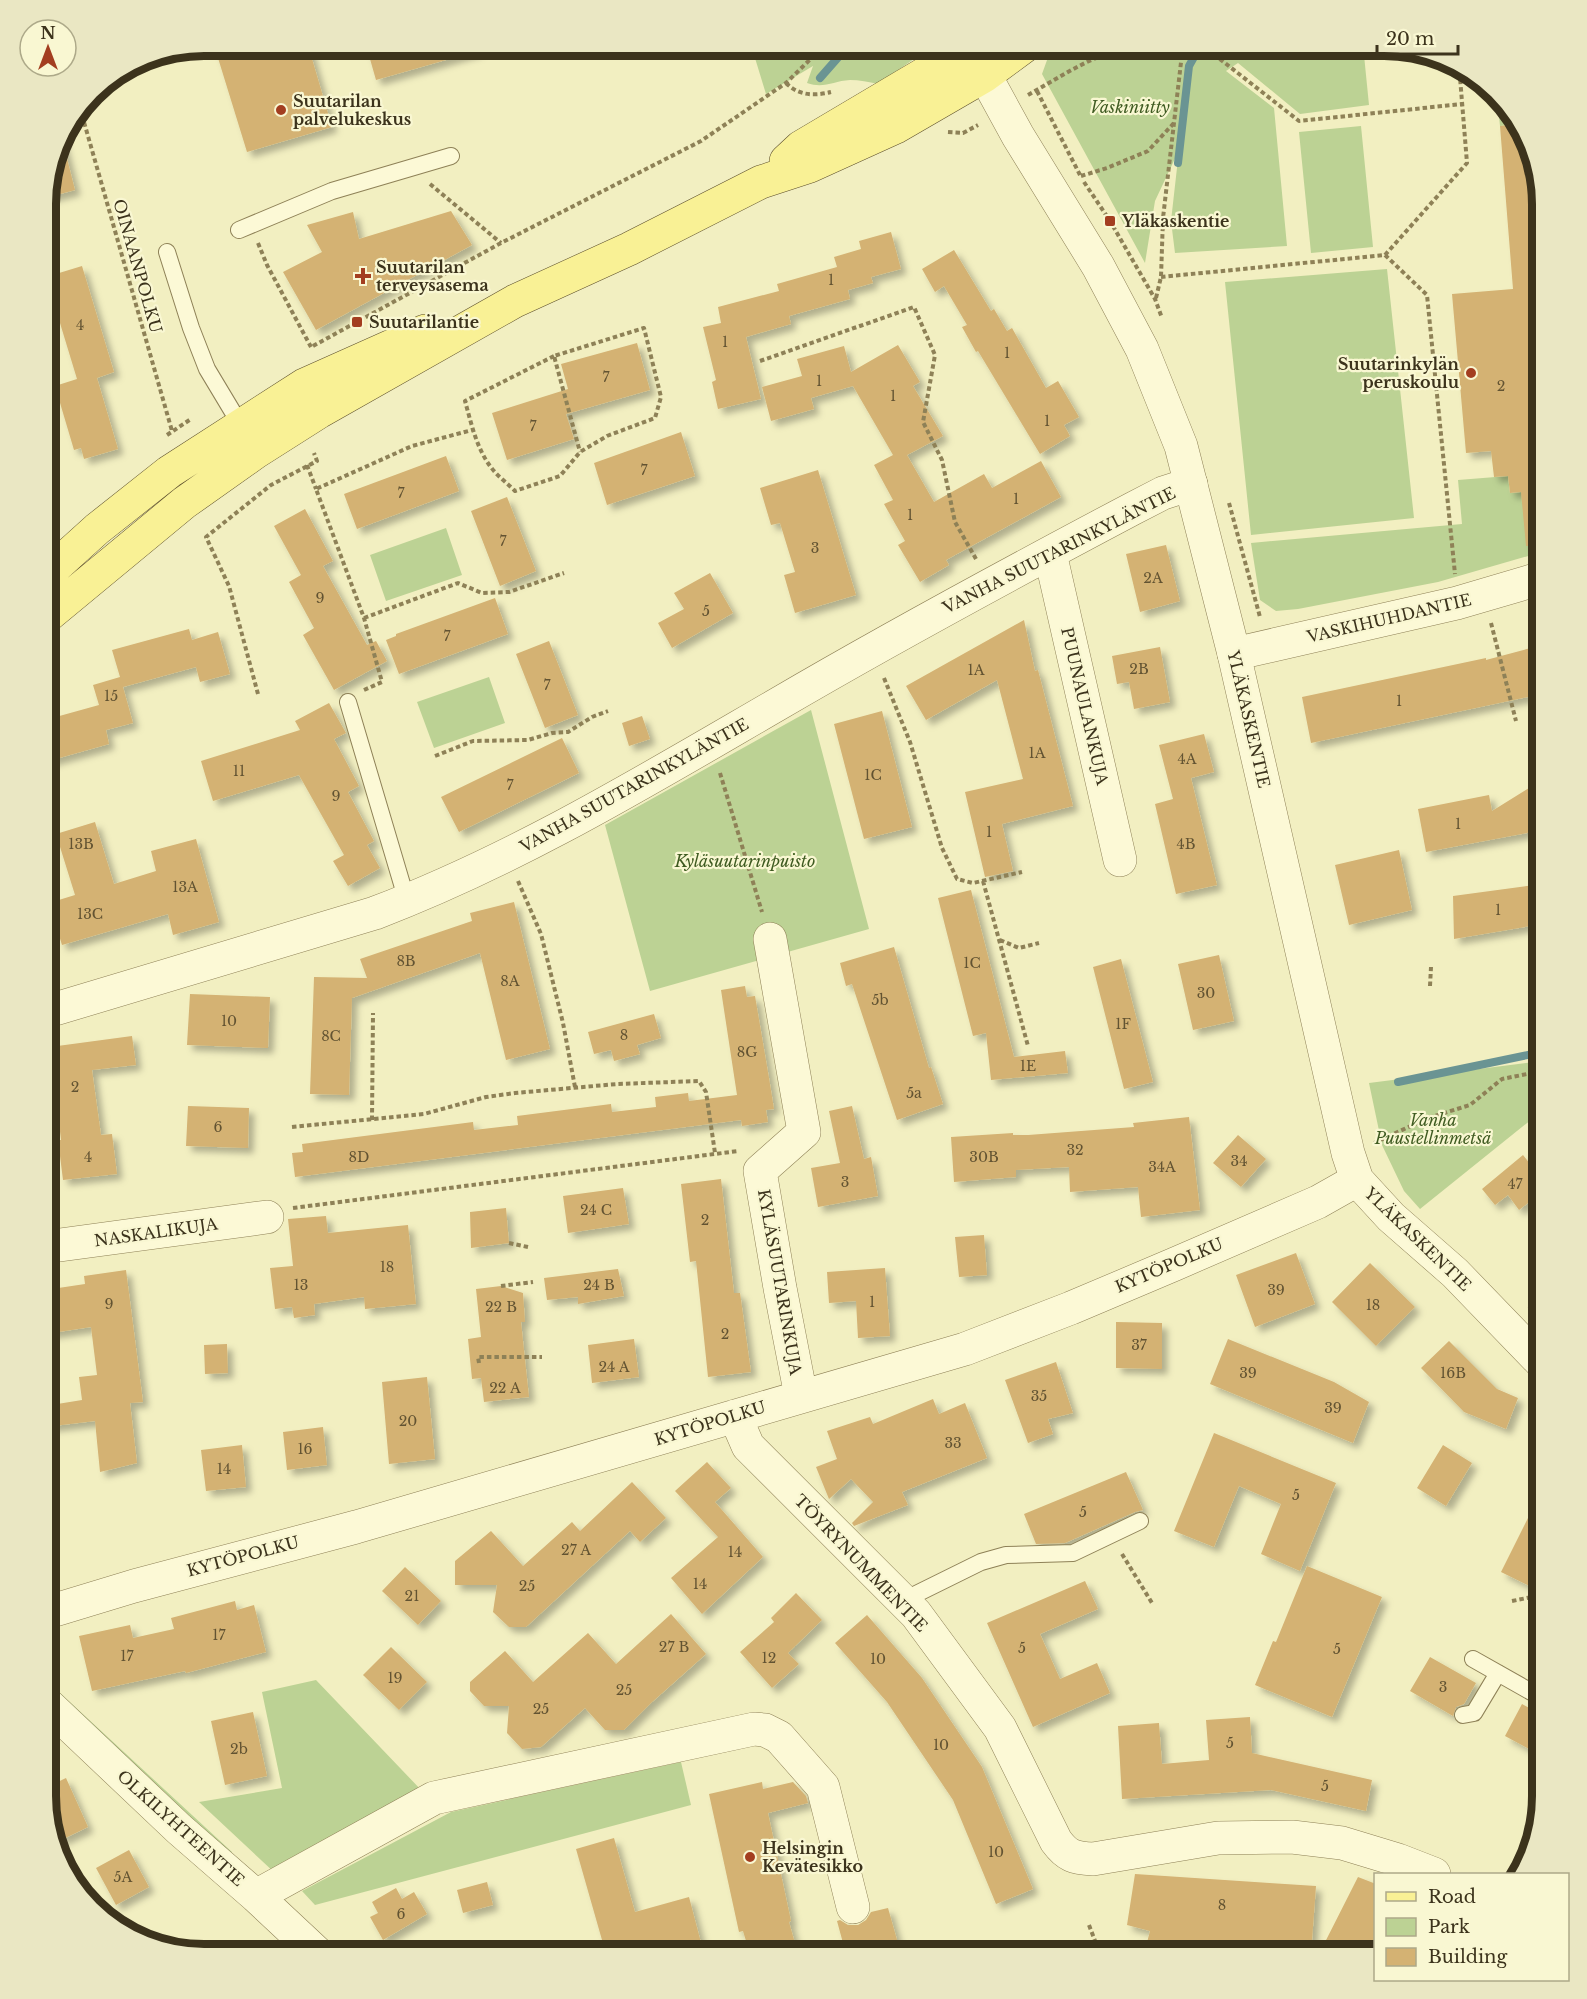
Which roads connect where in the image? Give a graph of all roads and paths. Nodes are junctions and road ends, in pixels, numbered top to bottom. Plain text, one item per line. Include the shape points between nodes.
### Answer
1 (814, 56) edge
2 (971, 56) edge
3 (976, 56) edge
4 (1098, 56) edge
5 (1182, 56) edge
6 (1216, 56) edge
7 (1460, 76) edge
8 (786, 83) junction
9 (1037, 90) dead end
10 (837, 91) dead end
11 (1462, 104) junction
12 (83, 118) edge
13 (1175, 123) junction
14 (451, 156) dead end
15 (411, 168) junction
16 (1081, 176) dead end
17 (246, 228) joint
18 (501, 243) junction
19 (167, 252) dead end
20 (1384, 255) junction
21 (1161, 277) junction
22 (1155, 299) dead end
23 (311, 347) junction
24 (302, 352) dead end
25 (554, 356) junction
26 (760, 361) dead end
27 (224, 399) junction
28 (472, 430) junction
29 (249, 439) junction
30 (580, 452) junction
31 (314, 453) dead end
32 (307, 465) junction
33 (1191, 484) junction
34 (316, 489) junction
35 (1050, 553) junction
36 (56, 566) edge
37 (564, 573) dead end
38 (1532, 581) edge
39 (1456, 584) dead end
40 (990, 585) junction
41 (56, 609) edge
42 (1489, 615) dead end
43 (364, 618) junction
44 (870, 650) junction
45 (1234, 654) junction
46 (258, 694) dead end
47 (348, 702) joint
48 (608, 711) dead end
49 (1516, 721) dead end
50 (711, 742) junction
51 (435, 756) dead end
52 (504, 857) junction
53 (1120, 860) dead end
54 (1022, 872) dead end
55 (983, 881) junction
56 (407, 901) junction
57 (770, 939) joint
58 (999, 940) junction
59 (1039, 943) dead end
60 (1431, 967) dead end
61 (1430, 986) dead end
62 (56, 1009) edge
63 (373, 1014) dead end
64 (1028, 1046) dead end
65 (1532, 1073) edge
66 (575, 1087) junction
67 (372, 1120) junction
68 (292, 1126) dead end
69 (1374, 1143) dead end
70 (715, 1153) junction
71 (760, 1171) junction
72 (1357, 1180) junction
73 (267, 1217) joint
74 (509, 1243) dead end
75 (56, 1246) edge
76 (528, 1247) dead end
77 (533, 1282) dead end
78 (501, 1286) dead end
79 (1532, 1353) edge
80 (542, 1357) dead end
81 (479, 1363) dead end
82 (801, 1396) junction
83 (735, 1416) junction
84 (1140, 1521) dead end
85 (1111, 1535) junction
86 (1532, 1597) edge
87 (902, 1601) junction
88 (1512, 1601) dead end
89 (1152, 1603) dead end
90 (56, 1609) edge
91 (1473, 1659) dead end
92 (1497, 1673) junction
93 (1532, 1692) edge
94 (56, 1712) edge
95 (1463, 1715) dead end
96 (1429, 1873) edge
97 (256, 1896) junction
98 (853, 1907) dead end
99 (1089, 1925) dead end
100 (307, 1944) edge
101 (1096, 1944) edge

1 - 8 path
2 - 29 main road via 896,127 810,166 760,182 515,301 319,412
3 - 33 street, YLÄKASKENTIE via 1142,349
4 - 9 path
5 - 13 path
6 - 11 path via 1299,121
7 - 11 path
8 - 10 path via 794,91 817,95
8 - 18 path via 701,141
11 - 20 path via 1467,164
12 - 27 path, OINAANPOLKU via 172,431
13 - 16 path via 1148,151
13 - 21 path
14 - 15 lane
15 - 17 lane via 332,190
15 - 18 path
17 - 23 path
18 - 23 path
19 - 27 lane via 200,353
20 - 21 path
20 - 39 path via 1427,296
21 - 22 path
23 - 24 path
25 - 28 path via 465,401
25 - 30 path
25 - 30 path via 644,328 661,397 655,418 607,436
26 - 40 path via 914,307 935,355 923,422 942,460 955,522
27 - 29 lane
28 - 30 path via 495,472 515,490 560,476
28 - 34 path via 412,446
29 - 36 main road via 169,472
29 - 41 main road via 184,503
31 - 32 path via 317,461
32 - 34 path
32 - 46 path via 271,485 206,537 229,586
33 - 35 street, VANHA SUUTARINKYLÄNTIE via 1163,493
33 - 45 street, YLÄKASKENTIE
34 - 43 path
35 - 40 street, VANHA SUUTARINKYLÄNTIE
35 - 53 street, PUUNAULANKUJA
37 - 43 path via 509,592 482,593 458,583
38 - 45 street, VASKIHUHDANTIE via 1457,603
40 - 44 street, VANHA SUUTARINKYLÄNTIE
42 - 49 path
43 - 47 path via 382,682 348,696
44 - 50 street, VANHA SUUTARINKYLÄNTIE
44 - 55 path via 910,742 942,848 957,879
45 - 72 street, YLÄKASKENTIE
47 - 56 lane
48 - 51 path via 568,732 528,740 473,741
50 - 52 street, VANHA SUUTARINKYLÄNTIE
50 - 57 path
52 - 56 street, VANHA SUUTARINKYLÄNTIE
52 - 66 path via 541,934
54 - 55 path
55 - 58 path
56 - 62 street, VANHA SUUTARINKYLÄNTIE
57 - 71 street, KYLÄSUUTARINKUJA via 804,1132
58 - 59 path via 1019,948
58 - 64 path
60 - 61 path
63 - 67 path
65 - 69 path via 1502,1079 1470,1105 1428,1118
66 - 67 path via 486,1097 424,1114
66 - 70 path via 699,1081 706,1092
67 - 68 path
70 - 71 path via 737,1150
70 - 73 path via 279,1210
71 - 82 street, KYLÄSUUTARINKUJA
72 - 79 street, YLÄKASKENTIE
72 - 82 street, KYTÖPOLKU via 1318,1202 1071,1308 965,1349
73 - 75 street, NASKALIKUJA
74 - 76 path
77 - 78 path
80 - 81 path via 478,1357
82 - 83 street, KYTÖPOLKU
83 - 87 street, TÖYRYNUMMENTIE via 748,1446
83 - 90 street, KYTÖPOLKU
84 - 85 lane
85 - 87 lane via 1073,1553 1006,1555 981,1562
85 - 89 path
86 - 88 path
87 - 96 street, TÖYRYNUMMENTIE via 916,1614 1000,1728 1065,1853 1093,1859 1218,1838 1292,1837 1342,1843
91 - 92 lane
92 - 93 lane
92 - 95 lane via 1474,1713
94 - 97 street, OLKILYHTEENTIE
97 - 98 street via 434,1798 754,1729 779,1737 823,1787
97 - 100 street, OLKILYHTEENTIE
99 - 101 path

